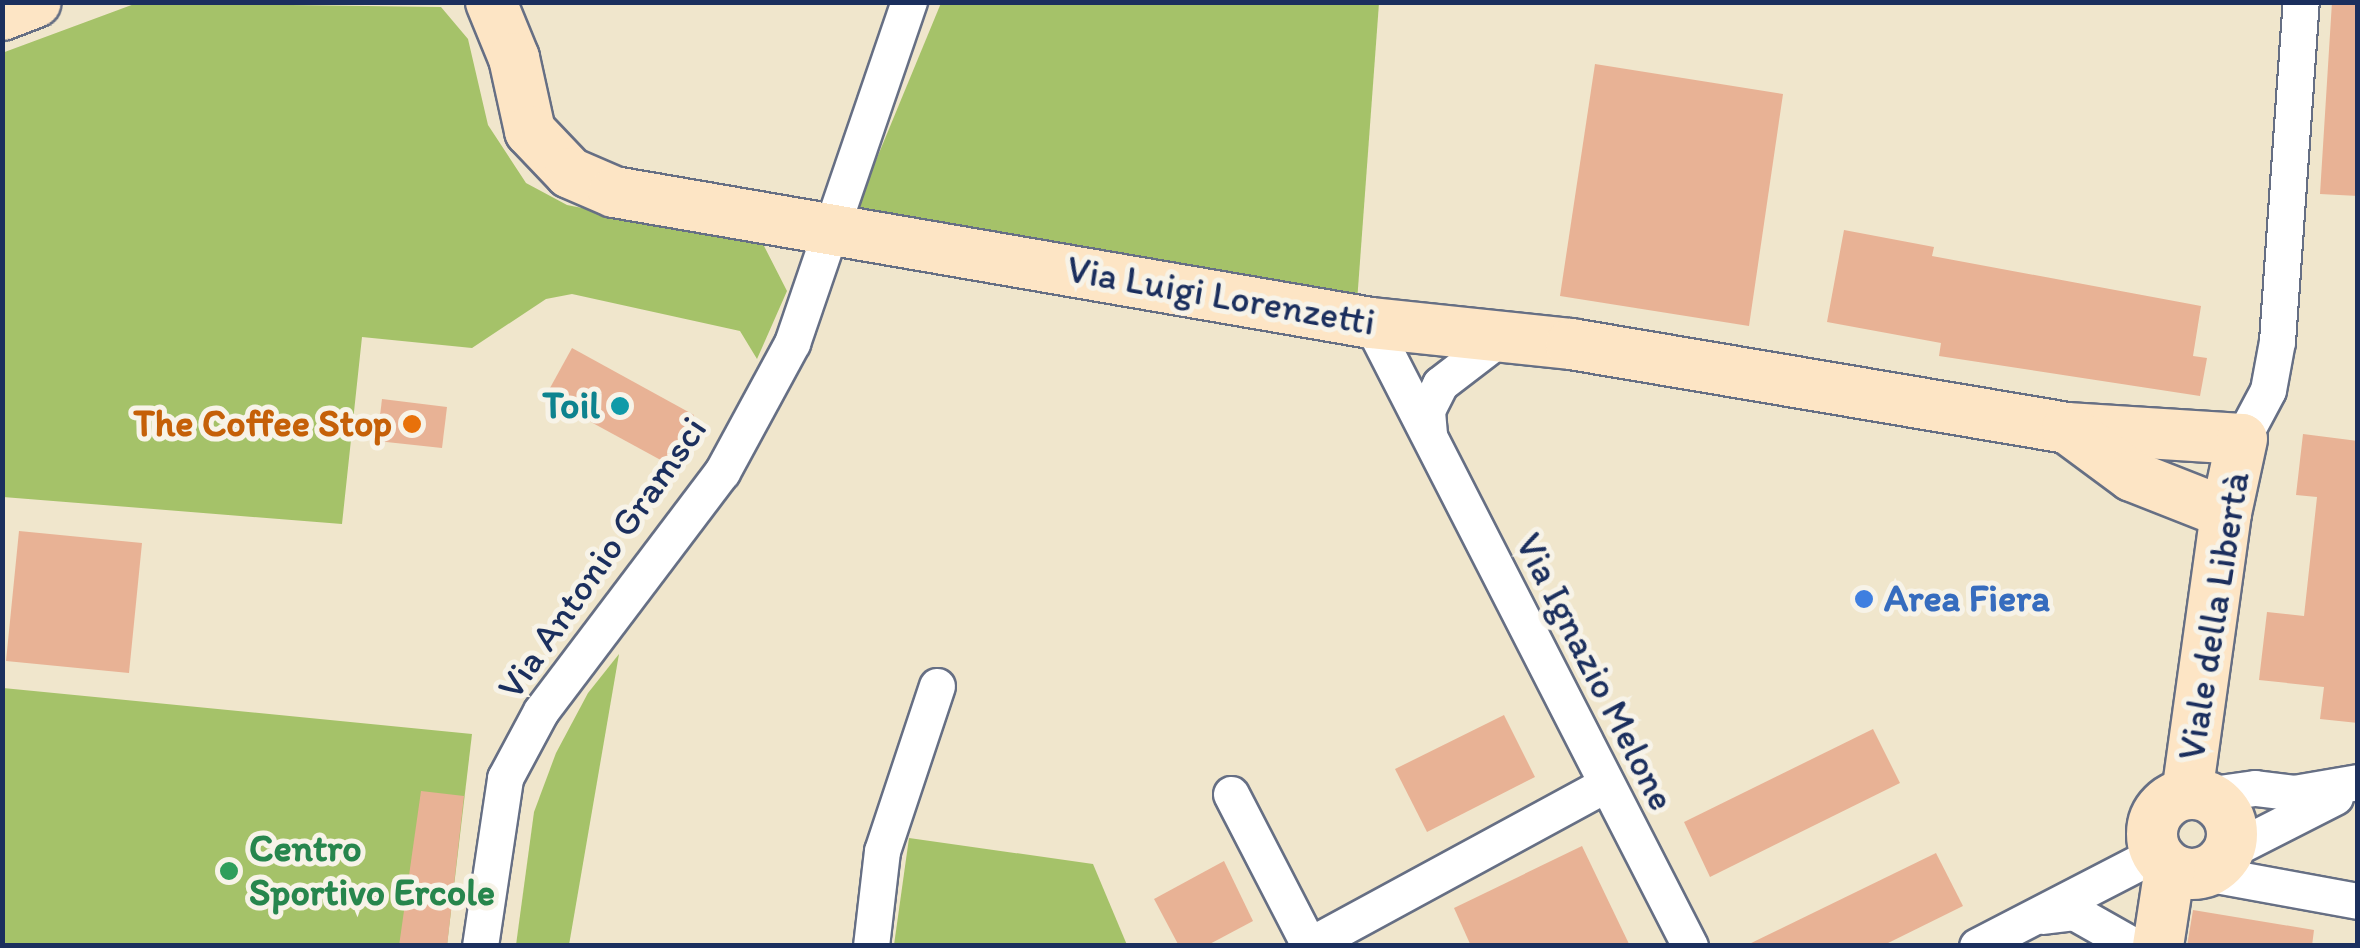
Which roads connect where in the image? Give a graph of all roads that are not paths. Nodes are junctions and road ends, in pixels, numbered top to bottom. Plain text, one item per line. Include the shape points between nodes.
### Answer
1 (36, 2) edge
2 (491, 2) edge
3 (909, 2) edge
4 (2301, 2) edge
5 (2, 16) edge
6 (833, 231) junction
7 (1370, 322) junction
8 (1500, 337) junction
9 (2068, 428) junction
10 (1429, 436) junction
11 (2242, 439) junction
12 (2226, 513) junction
13 (937, 686) dead end
14 (2195, 728) junction
15 (2358, 784) edge
16 (1603, 786) junction
17 (2255, 788) junction
18 (1231, 794) dead end
19 (2196, 794) junction
20 (2190, 861) junction
21 (2358, 901) edge
22 (2032, 917) junction
23 (1308, 945) edge
24 (480, 946) edge
25 (871, 946) edge
26 (1690, 946) edge
27 (1977, 946) edge
28 (2134, 946) edge
29 (2158, 946) edge

1 - 5 street
2 - 6 street, Via Luigi Lorenzetti via 514,58 530,131 570,173 614,192
3 - 6 street, Via Antonio Gramsci
4 - 11 street via 2278,341 2268,390
6 - 7 street, Via Luigi Lorenzetti
6 - 24 street, Via Antonio Gramsci via 792,343 722,472 541,712 505,778
7 - 8 street, Via Luigi Lorenzetti
7 - 10 street, Via Ignazio Melone
8 - 9 street, Via Luigi Lorenzetti
8 - 10 street via 1440,384 1427,410
9 - 11 street, Via Luigi Lorenzetti
9 - 12 street via 2132,476
10 - 16 street, Via Ignazio Melone
11 - 12 street, Viale della Libertà
12 - 14 street, Viale della Libertà
13 - 25 street via 882,851
14 - 17 street via 2221,764
14 - 19 street, Viale della Libertà
15 - 17 street via 2294,793
15 - 20 street
16 - 23 street
16 - 26 street, Via Ignazio Melone
17 - 19 street
18 - 23 street
19 - 20 street, Viale della Libertà via 2156,815
19 - 20 street, Viale della Libertà via 2232,824
20 - 21 street
20 - 22 street
20 - 29 street, Viale della Libertà
22 - 27 street
22 - 28 street via 2074,912

